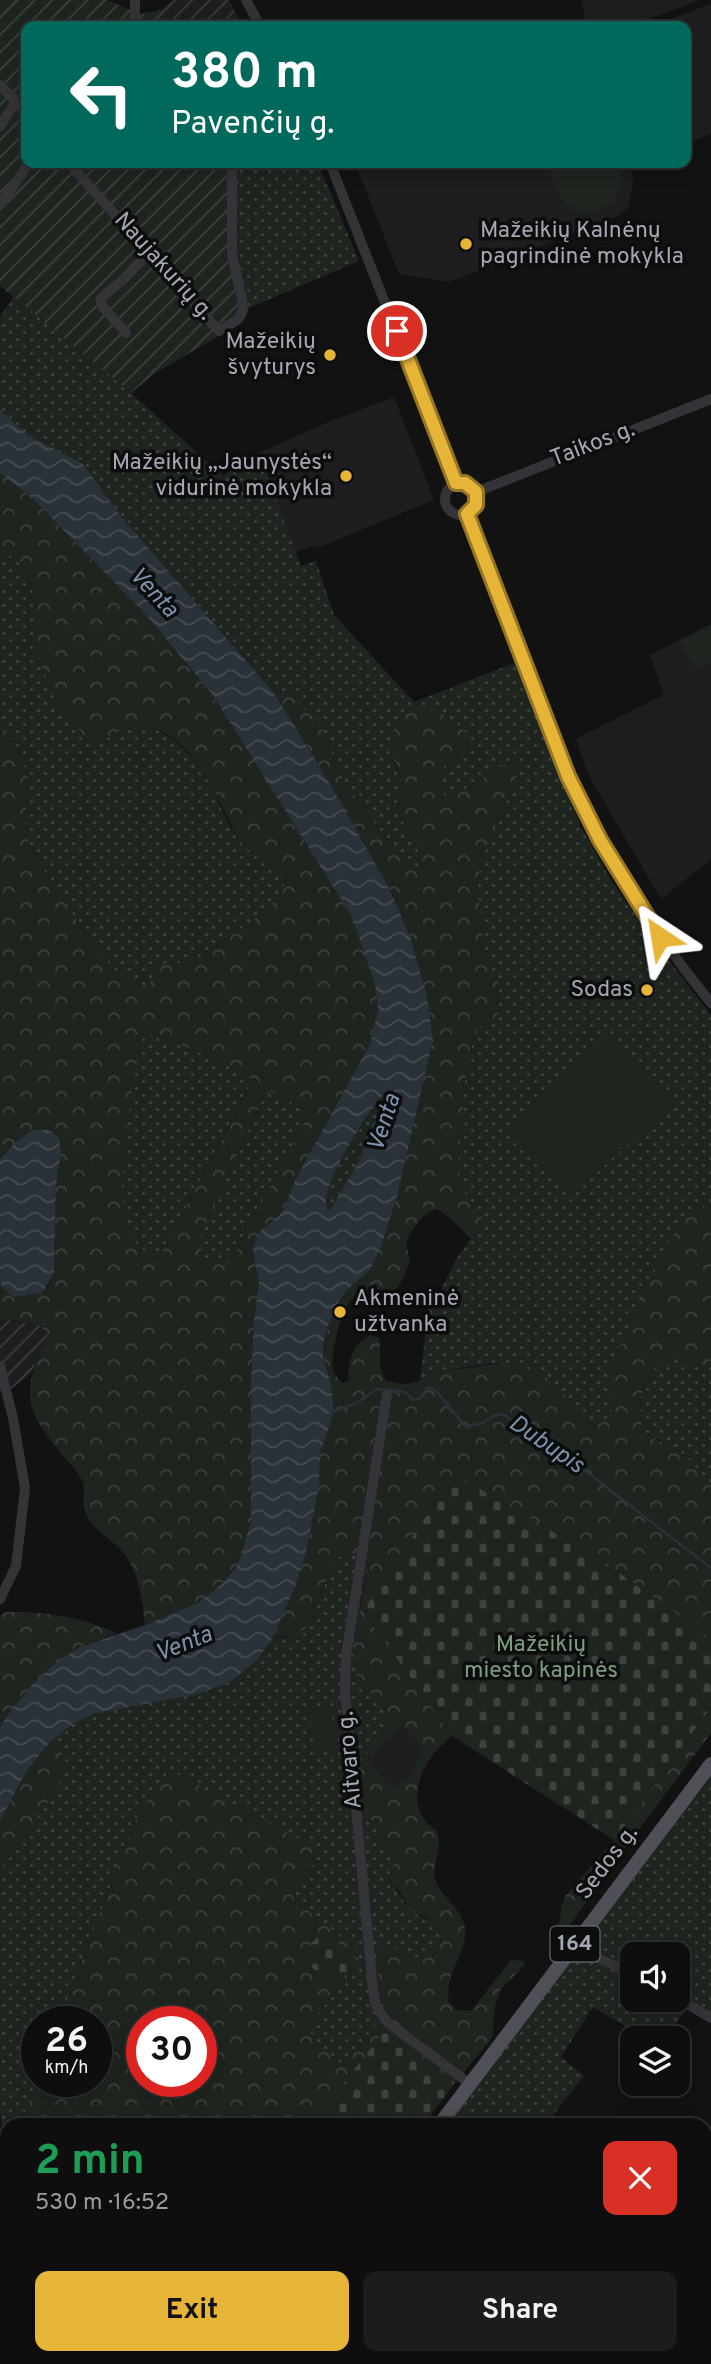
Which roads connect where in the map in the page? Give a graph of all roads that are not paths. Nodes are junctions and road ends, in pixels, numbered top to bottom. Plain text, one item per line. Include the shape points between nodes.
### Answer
1 (135, 0) edge
2 (246, 0) edge
3 (135, 21) edge
4 (257, 21) edge
5 (0, 85) edge
6 (16, 102) junction
7 (21, 107) edge
8 (0, 126) edge
9 (26, 168) edge
10 (73, 168) edge
11 (232, 168) edge
12 (332, 168) edge
13 (0, 205) edge
14 (149, 252) junction
15 (126, 333) dead end
16 (711, 399) edge
17 (456, 483) junction
18 (476, 492) junction
19 (467, 514) junction
20 (711, 1003) edge
21 (0, 1366) edge
22 (387, 1394) dead end
23 (0, 1600) edge
24 (711, 1764) edge
25 (573, 1947) junction
26 (620, 1968) edge
27 (690, 2006) edge
28 (711, 2018) edge
29 (470, 2084) junction
30 (444, 2118) edge

1 - 3 street
2 - 4 street
5 - 6 street
6 - 7 street
6 - 8 street
9 - 13 street
10 - 14 street, Naujakurių g.
11 - 14 street, Naujakurių g. via 232,255 243,304 237,320 219,331
12 - 17 street
14 - 15 street via 101,298 102,306
16 - 18 street, Taikos g.
17 - 18 street via 465,483
17 - 19 street via 448,489 446,503 454,513
18 - 19 street via 476,505
19 - 20 street via 577,795 654,927
21 - 23 street via 24,1488 16,1566
22 - 29 street, Aitvaro g. via 345,1679 373,1990 376,2006 387,2022
24 - 25 main road, Sedos g. / 164
25 - 26 street
25 - 29 main road, Sedos g. / 164
27 - 28 street
29 - 30 main road, Sedos g. / 164

